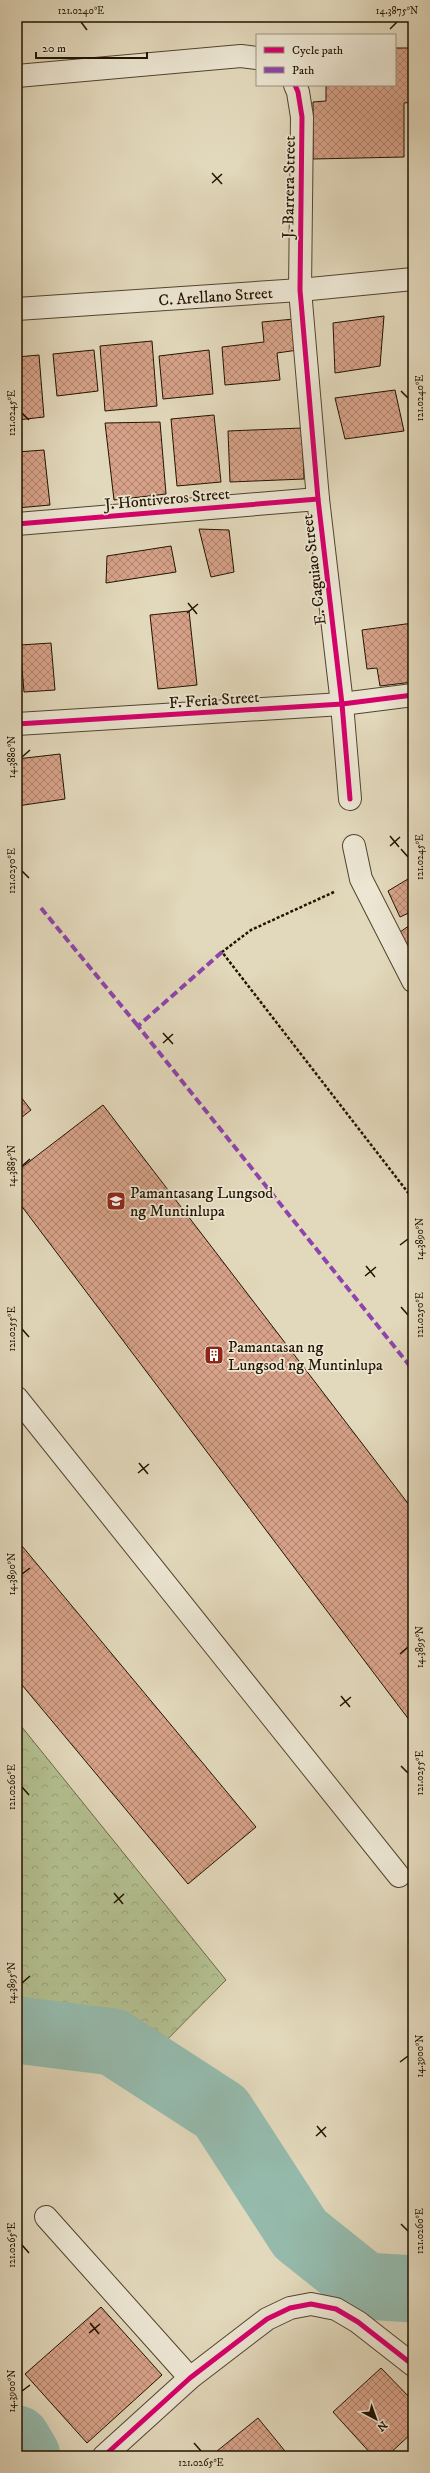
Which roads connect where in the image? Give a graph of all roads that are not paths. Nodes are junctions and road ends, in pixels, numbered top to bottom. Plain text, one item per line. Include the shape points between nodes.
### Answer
1 (256, 58) edge
2 (17, 76) edge
3 (295, 86) edge
4 (413, 279) edge
5 (300, 290) junction
6 (17, 309) edge
7 (318, 498) junction
8 (17, 524) edge
9 (413, 695) edge
10 (342, 704) junction
11 (17, 724) edge
12 (350, 799) dead end
13 (354, 846) dead end
14 (413, 981) edge
15 (17, 1398) edge
16 (399, 1876) dead end
17 (46, 2217) dead end
18 (413, 2365) edge
19 (190, 2378) junction
20 (104, 2456) edge

1 - 2 street via 241,56
3 - 5 street, J. Barrera Street via 302,117
4 - 5 street, C. Arellano Street
5 - 6 street, C. Arellano Street
5 - 7 street, E. Caguiao Street
7 - 8 street, J. Hontiveros Street
7 - 10 street, E. Caguiao Street
9 - 10 street, F. Feria Street
10 - 11 street, F. Feria Street
10 - 12 street, E. Caguiao Street
13 - 14 street via 361,879
15 - 16 street
17 - 19 street
18 - 19 street via 358,2322 336,2309 311,2304 290,2308 267,2319
19 - 20 street

